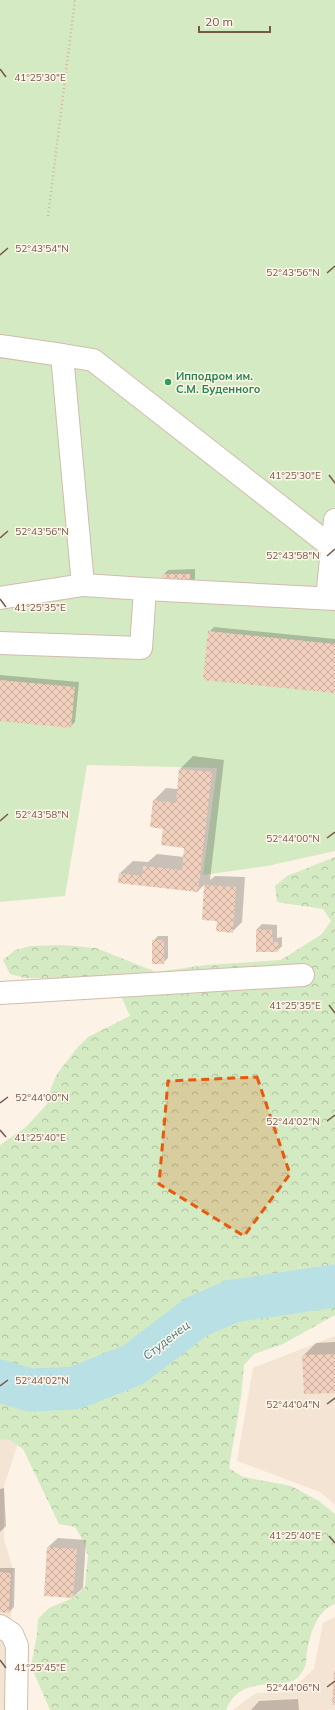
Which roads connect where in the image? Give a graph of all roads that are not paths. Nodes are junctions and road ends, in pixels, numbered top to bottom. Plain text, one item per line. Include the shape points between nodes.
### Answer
1 (0, 346) edge
2 (62, 356) junction
3 (335, 520) edge
4 (332, 547) junction
5 (83, 585) junction
6 (145, 589) junction
7 (0, 598) edge
8 (331, 598) edge
9 (0, 643) edge
10 (303, 975) dead end
11 (0, 993) edge
12 (0, 1626) edge
13 (16, 1710) edge

1 - 2 street
2 - 4 street via 93,360
2 - 5 street
3 - 4 street
4 - 8 street
5 - 6 street
5 - 7 street
6 - 8 street
6 - 9 street via 141,648
10 - 11 street
12 - 13 street via 12,1634 17,1646

